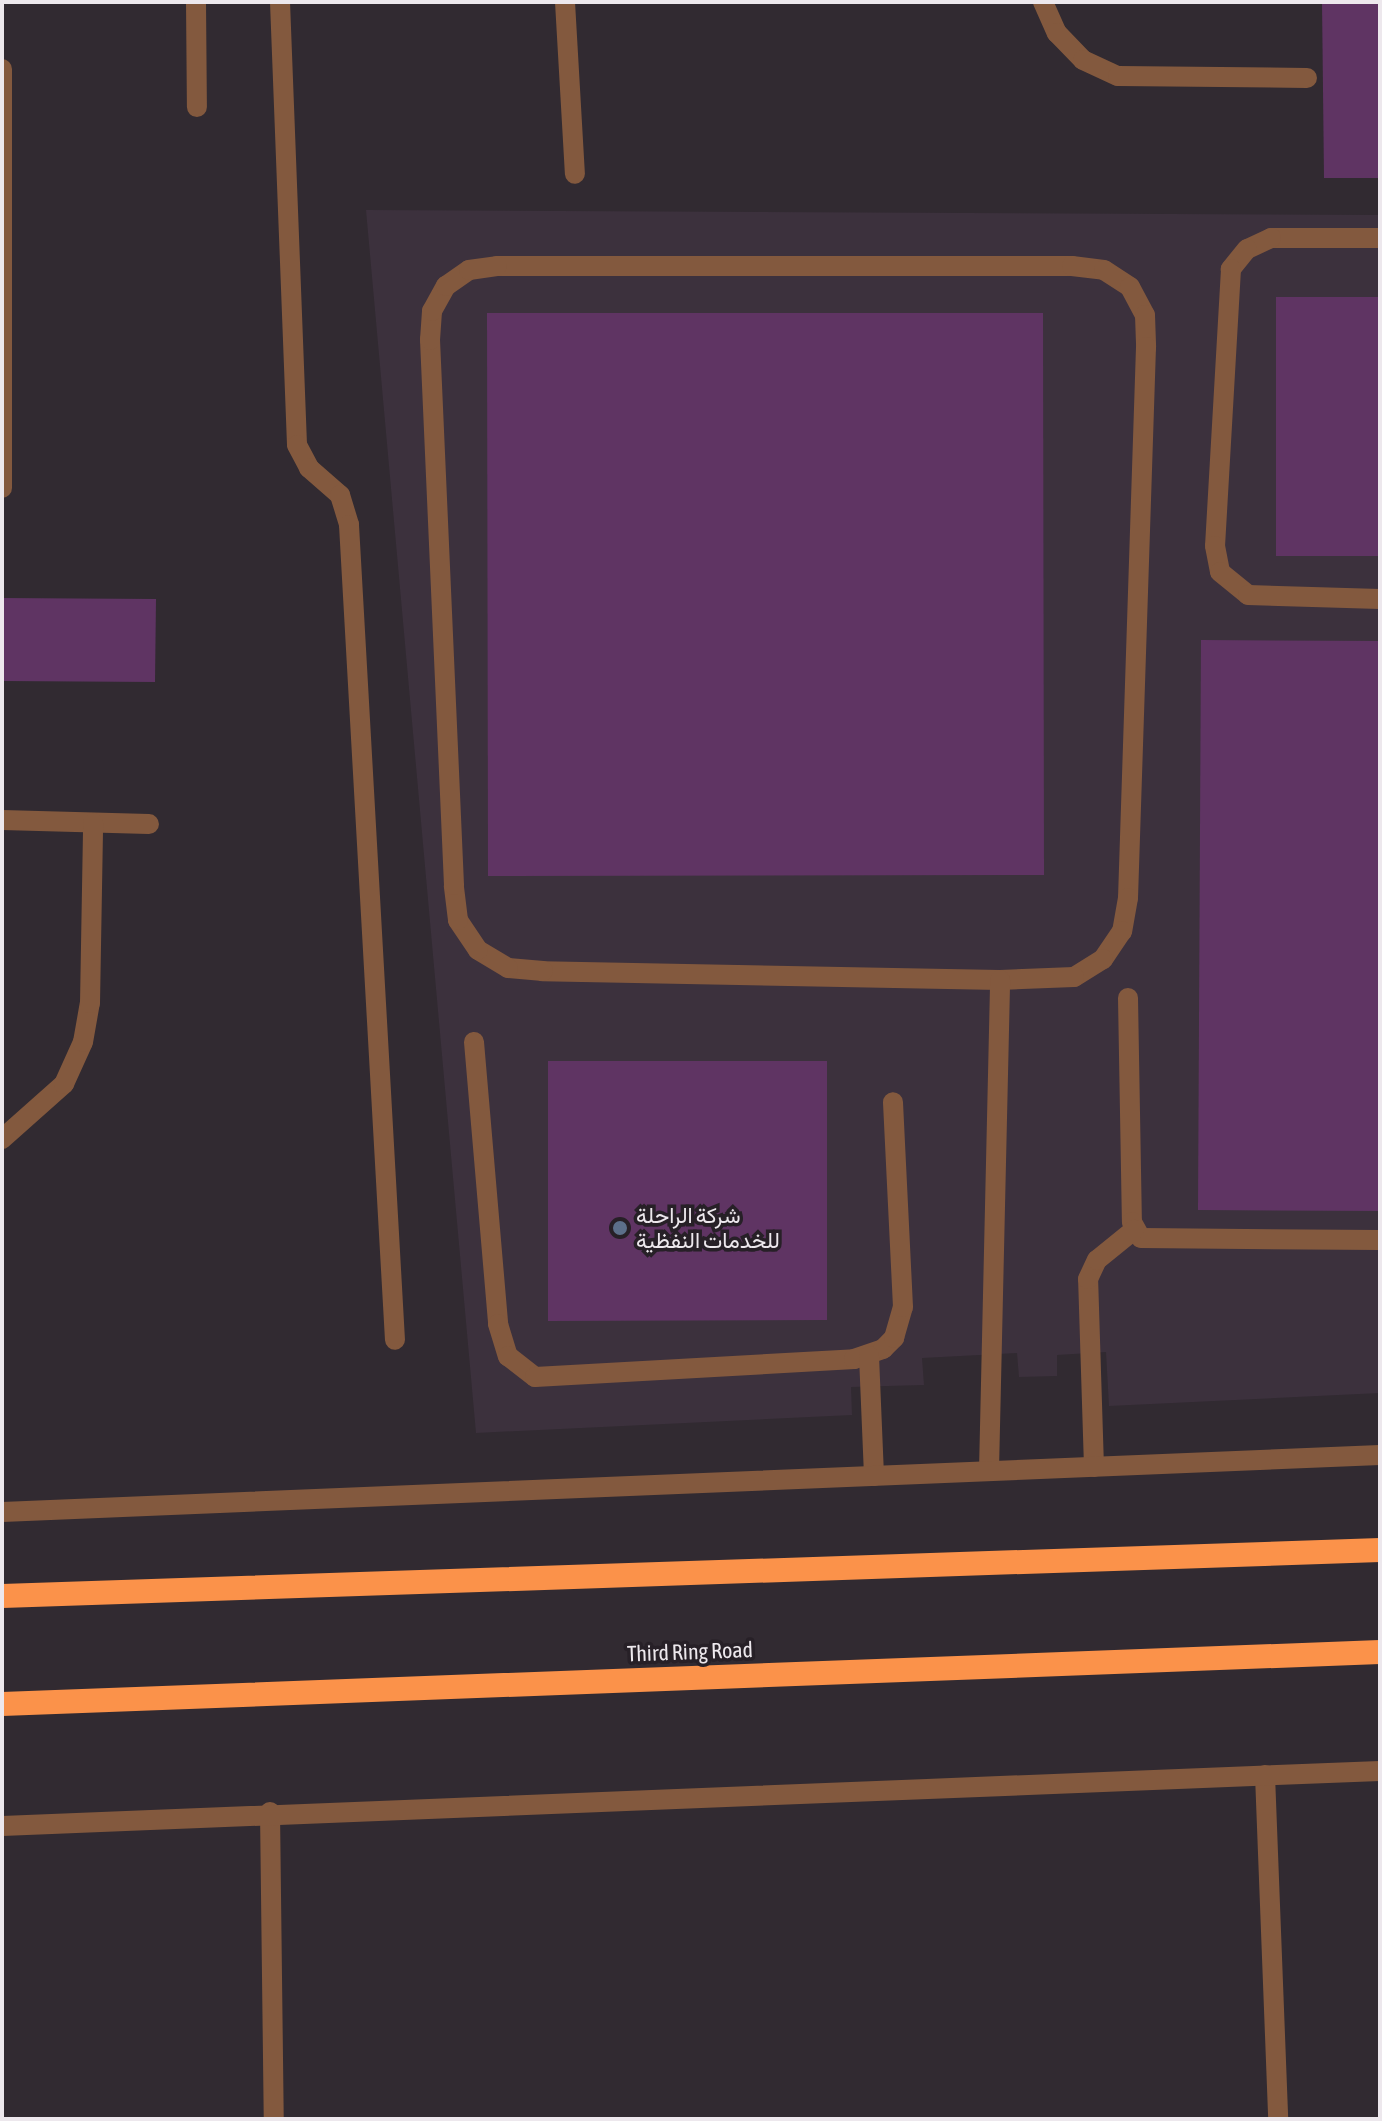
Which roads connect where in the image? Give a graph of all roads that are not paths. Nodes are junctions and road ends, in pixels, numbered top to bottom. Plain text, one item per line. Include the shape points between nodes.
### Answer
1 (196, 2) edge
2 (280, 2) edge
3 (565, 2) edge
4 (1043, 2) edge
5 (2, 69) edge
6 (1307, 78) dead end
7 (197, 107) dead end
8 (575, 174) dead end
9 (1380, 238) edge
10 (2, 488) edge
11 (1380, 599) edge
12 (2, 820) edge
13 (93, 823) junction
14 (149, 824) dead end
15 (1000, 980) junction
16 (1128, 998) dead end
17 (474, 1042) dead end
18 (893, 1102) dead end
19 (2, 1139) edge
20 (1134, 1230) junction
21 (1380, 1240) edge
22 (395, 1340) dead end
23 (869, 1356) junction
24 (1380, 1455) edge
25 (1094, 1467) junction
26 (989, 1471) junction
27 (874, 1476) junction
28 (2, 1512) edge
29 (1380, 1550) edge
30 (2, 1596) edge
31 (1380, 1652) edge
32 (2, 1704) edge
33 (1380, 1771) edge
34 (1265, 1775) junction
35 (270, 1812) junction
36 (2, 1826) edge
37 (274, 2119) edge
38 (1278, 2119) edge

1 - 7 street
2 - 22 street via 297,445 309,468 340,495 349,525
3 - 8 street
4 - 6 street via 1057,33 1083,60 1118,76
5 - 10 street
9 - 11 street via 1271,238 1247,249 1231,269 1215,546 1220,572 1248,595
12 - 13 street
13 - 14 street
13 - 19 street via 90,1003 83,1042 64,1084
15 - 15 street via 1074,977 1103,959 1122,931 1146,347 1145,315 1130,287 1104,270 1072,266 497,266 469,270 446,286 432,311 430,340 454,885 458,920 478,950 508,968 543,971
15 - 26 street
16 - 20 street
17 - 23 street via 498,1324 508,1356 520,1369 551,1379
18 - 23 street via 903,1307 894,1338
20 - 21 street via 1152,1243
20 - 25 street via 1097,1260 1088,1279
23 - 27 street
24 - 25 street
25 - 26 street
26 - 27 street
27 - 28 street
29 - 30 highway
31 - 32 highway, Third Ring Road
33 - 34 street
34 - 35 street
34 - 38 street
35 - 36 street
35 - 37 street

